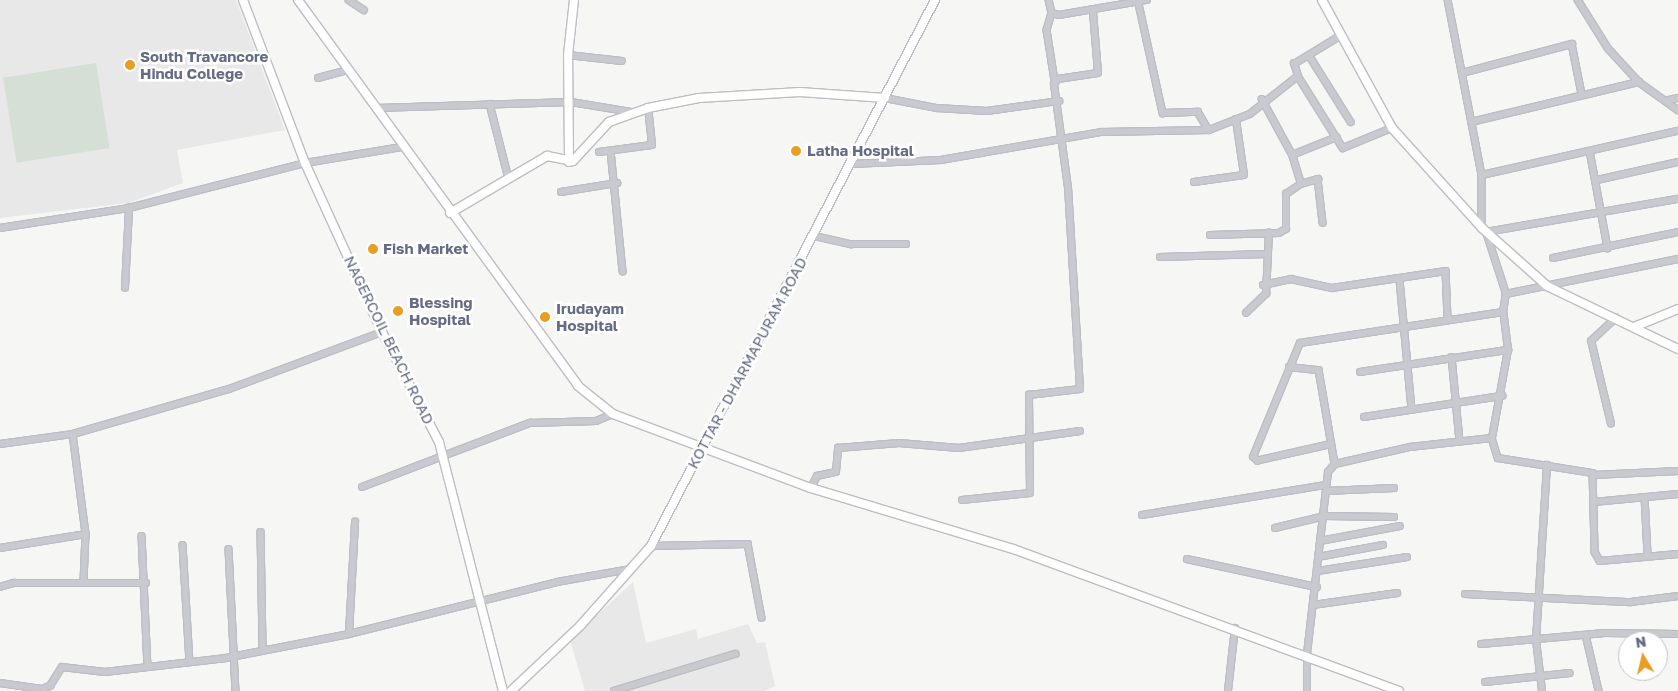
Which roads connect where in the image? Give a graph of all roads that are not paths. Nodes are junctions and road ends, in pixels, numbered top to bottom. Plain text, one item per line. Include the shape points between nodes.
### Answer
1 (243, 0) edge
2 (298, 0) edge
3 (348, 0) edge
4 (574, 0) edge
5 (935, 0) edge
6 (1049, 0) edge
7 (1147, 0) edge
8 (1322, 0) edge
9 (1448, 0) edge
10 (1578, 0) edge
11 (1139, 4) junction
12 (364, 10) dead end
13 (1093, 12) junction
14 (1052, 13) junction
15 (1340, 36) junction
16 (568, 55) junction
17 (1309, 55) junction
18 (622, 61) dead end
19 (348, 70) junction
20 (1462, 73) junction
21 (1298, 76) junction
22 (318, 78) dead end
23 (1055, 81) junction
24 (1639, 82) junction
25 (1582, 94) junction
26 (886, 98) junction
27 (1678, 98) edge
28 (1262, 100) junction
29 (1669, 100) junction
30 (1058, 101) junction
31 (571, 102) junction
32 (490, 104) junction
33 (377, 108) junction
34 (648, 108) junction
35 (1678, 110) edge
36 (632, 112) junction
37 (1236, 120) junction
38 (1350, 122) dead end
39 (1471, 122) junction
40 (1392, 128) junction
41 (1209, 130) junction
42 (1678, 131) edge
43 (1063, 136) junction
44 (1337, 137) junction
45 (402, 147) junction
46 (611, 151) junction
47 (1590, 151) junction
48 (599, 152) dead end
49 (1292, 155) junction
50 (569, 162) junction
51 (1678, 162) edge
52 (306, 163) junction
53 (852, 164) junction
54 (1482, 175) junction
55 (508, 179) junction
56 (1597, 180) junction
57 (1194, 182) dead end
58 (617, 183) junction
59 (1301, 184) junction
60 (561, 192) dead end
61 (1678, 199) edge
62 (128, 208) junction
63 (1602, 211) junction
64 (450, 213) junction
65 (1323, 223) dead end
66 (0, 228) edge
67 (1484, 230) junction
68 (1678, 232) edge
69 (1268, 233) junction
70 (1210, 235) dead end
71 (815, 236) junction
72 (906, 244) dead end
73 (1608, 248) junction
74 (1267, 254) junction
75 (1160, 257) dead end
76 (1554, 258) dead end
77 (1678, 260) edge
78 (623, 271) dead end
79 (1400, 280) junction
80 (1263, 285) junction
81 (1548, 286) junction
82 (125, 288) dead end
83 (1506, 294) junction
84 (1678, 309) edge
85 (1503, 312) junction
86 (1246, 313) dead end
87 (1448, 318) junction
88 (1616, 318) junction
89 (1404, 324) junction
90 (1634, 327) junction
91 (382, 332) junction
92 (1678, 349) edge
93 (1508, 350) junction
94 (1452, 357) junction
95 (1406, 364) junction
96 (1289, 367) junction
97 (1360, 372) dead end
98 (1502, 396) junction
99 (1455, 403) junction
100 (1412, 409) junction
101 (613, 414) junction
102 (1364, 417) dead end
103 (1611, 424) dead end
104 (1080, 431) dead end
105 (73, 434) junction
106 (1492, 438) junction
107 (1030, 440) junction
108 (1460, 442) junction
109 (0, 444) edge
110 (1329, 446) junction
111 (699, 449) junction
112 (442, 458) junction
113 (1335, 464) junction
114 (1547, 465) junction
115 (1678, 471) edge
116 (1594, 475) junction
117 (362, 487) dead end
118 (811, 488) junction
119 (1326, 488) junction
120 (1394, 488) dead end
121 (1678, 494) edge
122 (1645, 497) junction
123 (962, 500) dead end
124 (1594, 502) junction
125 (1142, 515) dead end
126 (1325, 516) junction
127 (1394, 516) dead end
128 (355, 522) dead end
129 (1400, 526) dead end
130 (1275, 528) dead end
131 (262, 532) dead end
132 (86, 534) junction
133 (142, 536) dead end
134 (1320, 541) junction
135 (1383, 544) dead end
136 (183, 545) dead end
137 (651, 546) junction
138 (0, 548) edge
139 (229, 549) dead end
140 (1678, 554) edge
141 (1648, 555) junction
142 (1318, 557) junction
143 (1407, 557) dead end
144 (1187, 559) dead end
145 (633, 569) junction
146 (1318, 571) junction
147 (84, 582) junction
148 (146, 583) junction
149 (0, 587) edge
150 (1316, 587) junction
151 (1397, 593) dead end
152 (1466, 594) dead end
153 (1678, 596) edge
154 (482, 600) junction
155 (1538, 600) junction
156 (1313, 605) junction
157 (762, 618) dead end
158 (1235, 628) junction
159 (349, 634) junction
160 (1678, 634) edge
161 (1586, 635) junction
162 (1536, 640) junction
163 (1481, 644) dead end
164 (263, 650) junction
165 (735, 654) dead end
166 (1306, 654) junction
167 (237, 656) junction
168 (190, 662) junction
169 (148, 666) junction
170 (1570, 673) dead end
171 (1539, 676) junction
172 (1485, 682) dead end
173 (0, 683) edge
174 (236, 691) edge
175 (503, 691) edge
176 (511, 691) edge
177 (614, 691) edge
178 (1228, 691) edge
179 (1307, 691) edge
180 (1399, 691) edge
181 (1542, 691) edge
182 (1599, 691) edge

1 - 52 main road, NAGERCOIL BEACH ROAD
2 - 19 main road
3 - 12 street
4 - 16 main road
5 - 26 main road, KOTTAR - DHARMAPURAM ROAD
6 - 14 street
7 - 11 street
8 - 15 main road
9 - 20 street
10 - 24 street via 1608,48
11 - 13 street
11 - 41 street via 1162,113 1198,112
13 - 14 street
13 - 23 street via 1098,73
14 - 23 street via 1047,30
15 - 17 street
15 - 40 main road
16 - 18 street
16 - 31 main road
17 - 21 street via 1293,66
17 - 38 street
19 - 22 street
19 - 33 main road
20 - 25 street via 1572,44
20 - 39 street
21 - 28 street
21 - 44 street
23 - 30 street
24 - 25 street
24 - 29 street
25 - 39 street
26 - 30 street via 937,108 987,111
26 - 34 main road via 800,92 699,98
26 - 53 main road, KOTTAR - DHARMAPURAM ROAD
27 - 29 street
28 - 37 street
28 - 49 street
29 - 35 street
30 - 43 street
31 - 32 street
31 - 36 street
31 - 50 main road
32 - 33 street
32 - 55 street
33 - 45 main road
34 - 36 main road
34 - 46 street via 653,144
36 - 50 main road via 609,122
37 - 41 street
37 - 57 street via 1244,175
39 - 54 street
40 - 44 street via 1348,149
40 - 67 main road
41 - 43 street
42 - 47 street
43 - 53 street via 941,160
43 - 107 street via 1080,389 1028,395
44 - 49 street
45 - 52 street
45 - 64 main road
46 - 48 street
46 - 58 street
47 - 54 street
47 - 56 street
49 - 59 street
50 - 55 main road via 552,155
51 - 56 street
52 - 62 street
52 - 91 main road, NAGERCOIL BEACH ROAD
53 - 71 main road, KOTTAR - DHARMAPURAM ROAD
54 - 67 street
55 - 64 main road
56 - 63 street
58 - 60 street
58 - 78 street
59 - 65 street via 1318,179
59 - 69 street via 1286,194 1284,231
61 - 63 street
62 - 66 street
62 - 82 street
63 - 67 street
63 - 73 street
64 - 101 main road via 578,386
67 - 81 main road
67 - 83 street
68 - 73 street
69 - 70 street
69 - 74 street
71 - 72 street via 852,244
71 - 111 main road, KOTTAR - DHARMAPURAM ROAD
73 - 76 street
74 - 75 street
74 - 80 street
77 - 81 street
79 - 80 street via 1332,288 1291,279
79 - 87 street via 1446,272
79 - 89 street
80 - 86 street via 1262,300
81 - 83 street
81 - 88 main road
83 - 85 street
84 - 90 main road
85 - 87 street
85 - 93 street
87 - 89 street
88 - 90 main road
88 - 103 street via 1591,341
89 - 95 street
89 - 96 street via 1300,343
90 - 92 main road
91 - 105 street via 229,389
91 - 112 main road, NAGERCOIL BEACH ROAD
93 - 94 street
93 - 98 street
94 - 95 street
94 - 99 street
95 - 97 street
95 - 100 street
96 - 110 street via 1319,370
96 - 110 street via 1264,421 1254,459
98 - 99 street
98 - 106 street
99 - 100 street
99 - 108 street
100 - 102 street
101 - 111 main road
101 - 112 street via 596,421 530,423
104 - 107 street
105 - 109 street
105 - 132 street
106 - 108 street
106 - 114 street via 1498,458
107 - 118 street via 959,448 899,443 838,448 836,472 817,476
107 - 123 street via 1030,493
108 - 113 street
110 - 113 street
111 - 118 main road
111 - 137 main road, KOTTAR - DHARMAPURAM ROAD
112 - 117 street
112 - 154 main road, NAGERCOIL BEACH ROAD
113 - 119 street via 1328,472
114 - 116 street
114 - 155 street
115 - 116 street
116 - 124 street
118 - 158 main road via 1013,549
119 - 120 street
119 - 125 street
119 - 126 street
121 - 122 street
122 - 124 street
122 - 141 street
124 - 141 street via 1598,559
126 - 127 street
126 - 130 street
126 - 134 street
128 - 159 street
129 - 134 street
131 - 164 street
132 - 138 street
132 - 147 street
133 - 148 street
134 - 142 street
135 - 142 street
136 - 168 street
137 - 145 main road, KOTTAR - DHARMAPURAM ROAD
137 - 157 street via 748,544
139 - 167 street
140 - 141 street
142 - 146 street
143 - 146 street
144 - 150 street
145 - 154 street
145 - 176 main road, KOTTAR - DHARMAPURAM ROAD
146 - 150 street
147 - 148 street
147 - 149 street
148 - 169 street
150 - 156 street
151 - 156 street
152 - 155 street
153 - 155 street via 1631,602
154 - 159 street
154 - 175 main road, NAGERCOIL BEACH ROAD
155 - 162 street
156 - 166 street
158 - 166 main road
158 - 178 street
159 - 164 street
160 - 161 street
161 - 162 street
161 - 182 street
162 - 163 street
162 - 171 street
164 - 167 street
165 - 177 street
166 - 179 street
166 - 180 main road
167 - 168 street
167 - 174 street
168 - 169 street
169 - 173 street via 105,672 62,667 50,686 42,689
170 - 171 street
171 - 172 street
171 - 181 street

